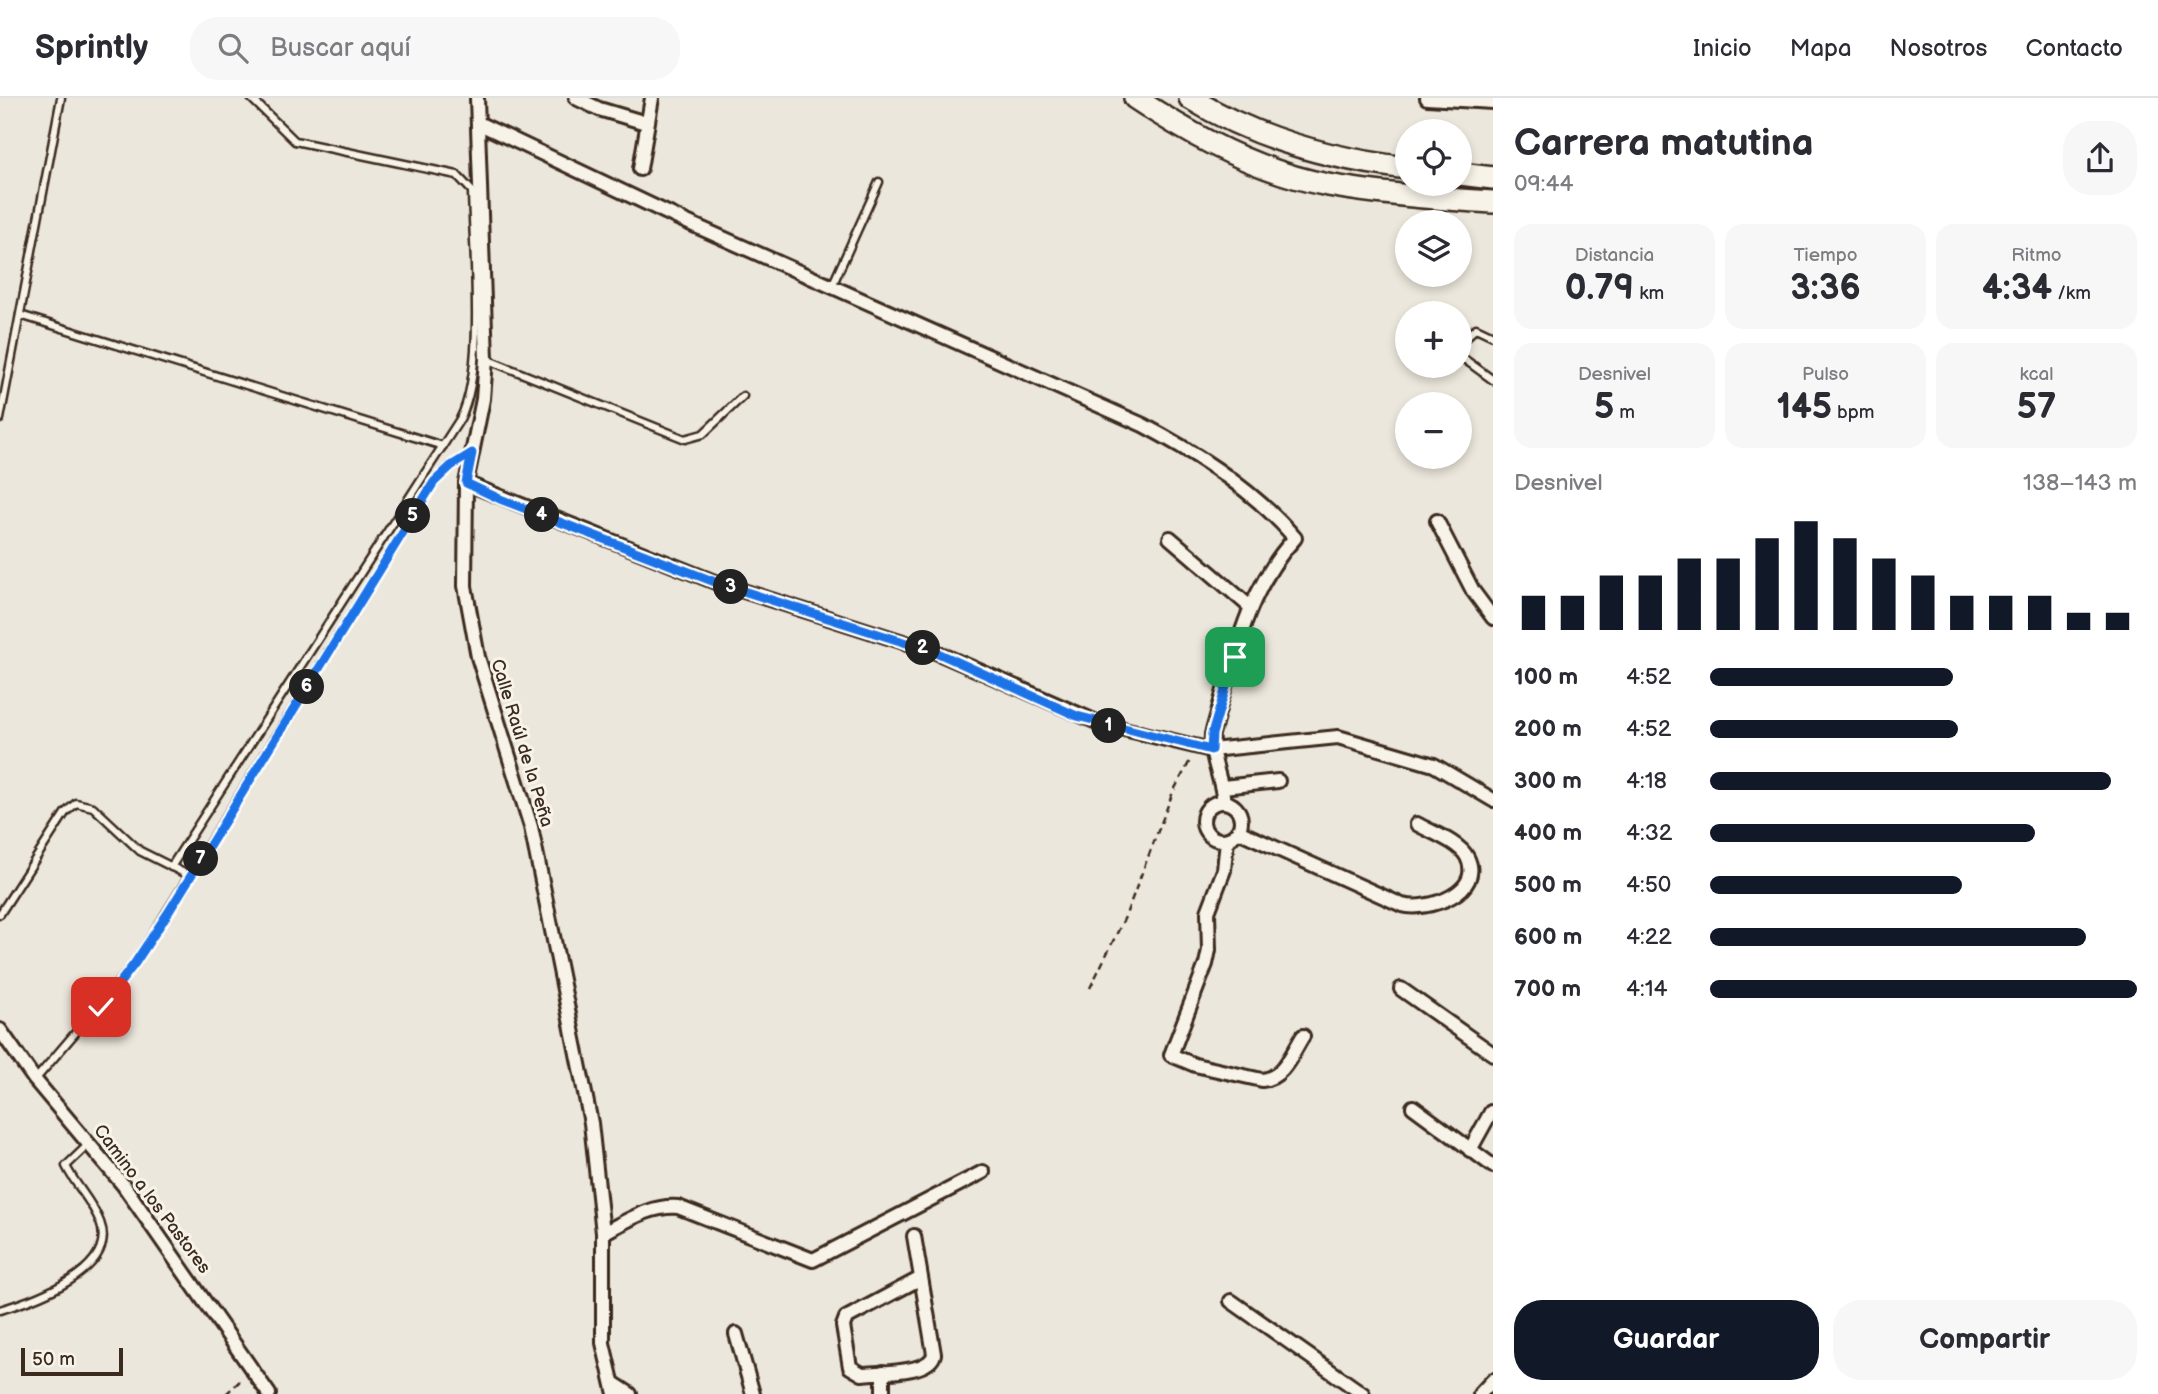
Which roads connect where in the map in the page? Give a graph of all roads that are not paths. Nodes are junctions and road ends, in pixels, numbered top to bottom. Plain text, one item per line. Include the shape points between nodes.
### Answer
1 (61, 98) edge
2 (251, 98) edge
3 (477, 98) edge
4 (576, 98) edge
5 (652, 98) edge
6 (1135, 98) edge
7 (1190, 98) edge
8 (1427, 98) edge
9 (1493, 102) edge
10 (646, 123) junction
11 (480, 124) junction
12 (1395, 166) edge
13 (640, 169) dead end
14 (1472, 175) edge
15 (1493, 178) edge
16 (879, 183) dead end
17 (1493, 202) edge
18 (832, 286) junction
19 (20, 314) junction
20 (1472, 332) edge
21 (1493, 337) edge
22 (486, 359) junction
23 (1472, 365) edge
24 (1493, 380) edge
25 (743, 396) dead end
26 (0, 419) edge
27 (443, 446) junction
28 (472, 453) junction
29 (466, 483) junction
30 (1437, 521) dead end
31 (1171, 538) dead end
32 (1249, 606) junction
33 (1493, 618) edge
34 (1211, 750) junction
35 (1278, 781) dead end
36 (1223, 786) junction
37 (1493, 800) edge
38 (1224, 803) junction
39 (1417, 824) dead end
40 (1238, 831) junction
41 (1227, 840) junction
42 (171, 867) junction
43 (190, 876) junction
44 (0, 914) edge
45 (1401, 989) dead end
46 (0, 1030) edge
47 (1303, 1035) dead end
48 (1493, 1054) edge
49 (35, 1080) junction
50 (1413, 1107) dead end
51 (1491, 1112) dead end
52 (89, 1144) junction
53 (1470, 1150) junction
54 (1493, 1166) edge
55 (983, 1172) dead end
56 (603, 1234) junction
57 (914, 1236) dead end
58 (921, 1278) junction
59 (1231, 1301) dead end
60 (0, 1310) edge
61 (736, 1334) dead end
62 (883, 1372) junction
63 (1493, 1380) edge
64 (614, 1388) edge
65 (268, 1394) edge
66 (630, 1394) edge
67 (753, 1394) edge
68 (883, 1394) edge
69 (1363, 1394) edge
70 (1480, 1394) edge

1 - 19 lane
2 - 27 lane via 295,141 457,175 472,191 473,388
3 - 11 street, Calle Raúl de la Peña
4 - 10 street
5 - 10 street
6 - 17 main road via 1231,153 1270,169 1382,194
7 - 12 main road via 1298,147
8 - 9 street
10 - 13 street
11 - 18 street
11 - 22 street, Calle Raúl de la Peña
14 - 15 main road
16 - 18 lane
18 - 32 street via 1143,425 1223,473 1295,538 1278,556
19 - 26 lane
19 - 27 lane
20 - 21 lane via 1476,328
22 - 25 lane via 685,439 703,434
22 - 28 street, Calle Raúl de la Peña
23 - 24 lane
27 - 42 lane
28 - 29 street, Calle Raúl de la Peña
28 - 43 lane via 434,482
29 - 34 street via 715,582 938,653 1077,716
29 - 56 street, Calle Raúl de la Peña via 465,586 471,626 531,827 591,1123
30 - 33 street via 1473,591
31 - 32 street
32 - 34 street
34 - 36 street
34 - 37 street via 1338,737 1434,765
35 - 36 street
36 - 38 street
38 - 40 street via 1237,810
38 - 41 street via 1210,806 1203,827 1212,838
39 - 40 street via 1461,849 1469,863 1469,874 1451,899 1423,908 1379,896
40 - 41 street
41 - 47 street via 1224,870 1208,912 1206,964 1171,1055 1195,1065 1272,1079
42 - 43 lane
42 - 44 lane via 128,843 93,807 76,803
43 - 49 lane via 135,963
45 - 48 street
46 - 49 street, Camino a los Pastores
49 - 52 street, Camino a los Pastores
50 - 53 street
51 - 53 street
52 - 60 lane via 66,1166 101,1224 100,1249 80,1275
52 - 65 street, Camino a los Pastores via 170,1248
53 - 54 street
55 - 56 street via 813,1260 678,1207 651,1209
56 - 64 street, Calle Raúl de la Peña via 601,1319
57 - 58 street
58 - 62 street via 933,1360 925,1367
58 - 62 street via 844,1321 850,1367 862,1374
59 - 69 street
61 - 67 street
62 - 68 street
63 - 70 street
64 - 66 street

